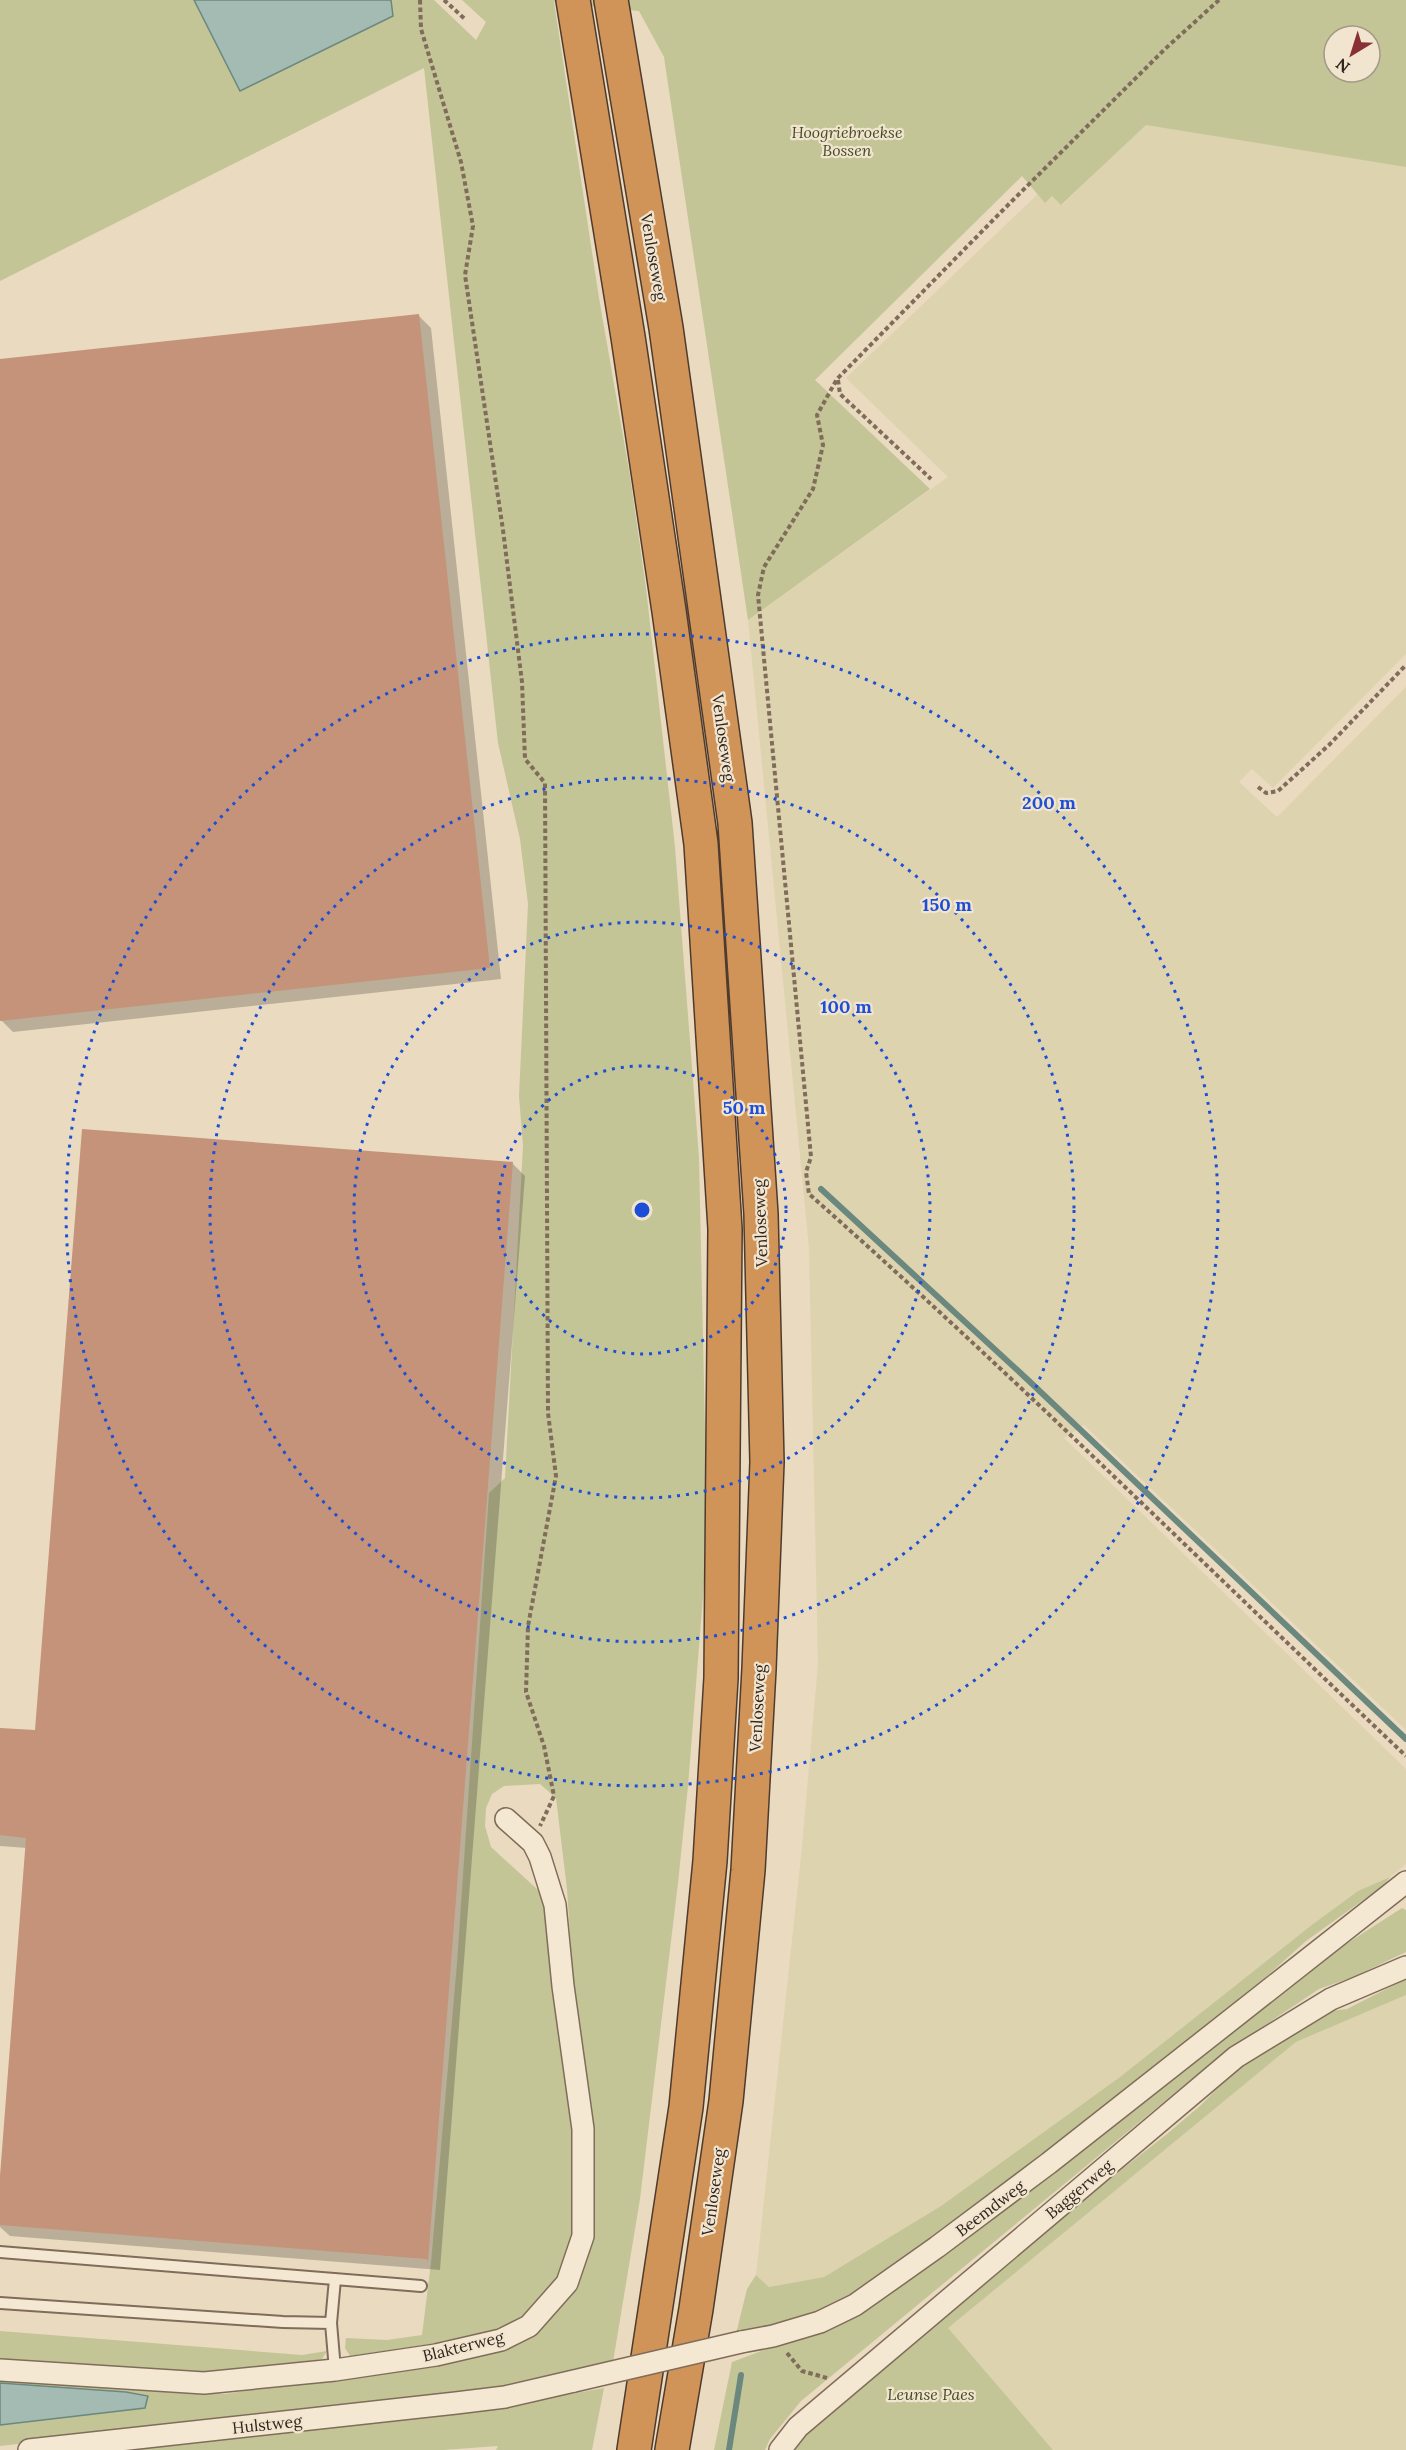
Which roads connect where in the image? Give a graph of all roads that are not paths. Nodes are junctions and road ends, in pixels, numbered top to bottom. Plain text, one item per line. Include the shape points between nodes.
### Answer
1 (573, 0) edge
2 (611, 0) edge
3 (506, 1819) dead end
4 (1406, 1882) edge
5 (1406, 1967) edge
6 (0, 2252) edge
7 (335, 2279) junction
8 (421, 2286) dead end
9 (0, 2303) edge
10 (331, 2323) junction
11 (0, 2370) edge
12 (335, 2370) junction
13 (505, 2397) joint
14 (634, 2442) edge
15 (29, 2450) edge
16 (672, 2450) edge
17 (780, 2450) edge

1 - 14 highway via 628,337 700,844 724,1229 721,1678 710,1861 686,2107
2 - 16 highway, Venloseweg via 668,339 735,823 761,1214 767,1462 748,1870 726,2101
3 - 12 street, Blakterweg via 533,1843 555,1905 583,2129 583,2236 567,2283 529,2326 501,2340 436,2355
4 - 13 street, Beemdweg, bridge via 1067,2149 855,2305 820,2322 773,2336
5 - 17 street, Baggerweg via 1331,1999 1236,2057 798,2427
6 - 7 lane
7 - 8 lane
7 - 10 lane
9 - 10 lane
10 - 12 lane
11 - 12 street, Blakterweg via 204,2383
13 - 15 street, Hulstweg

